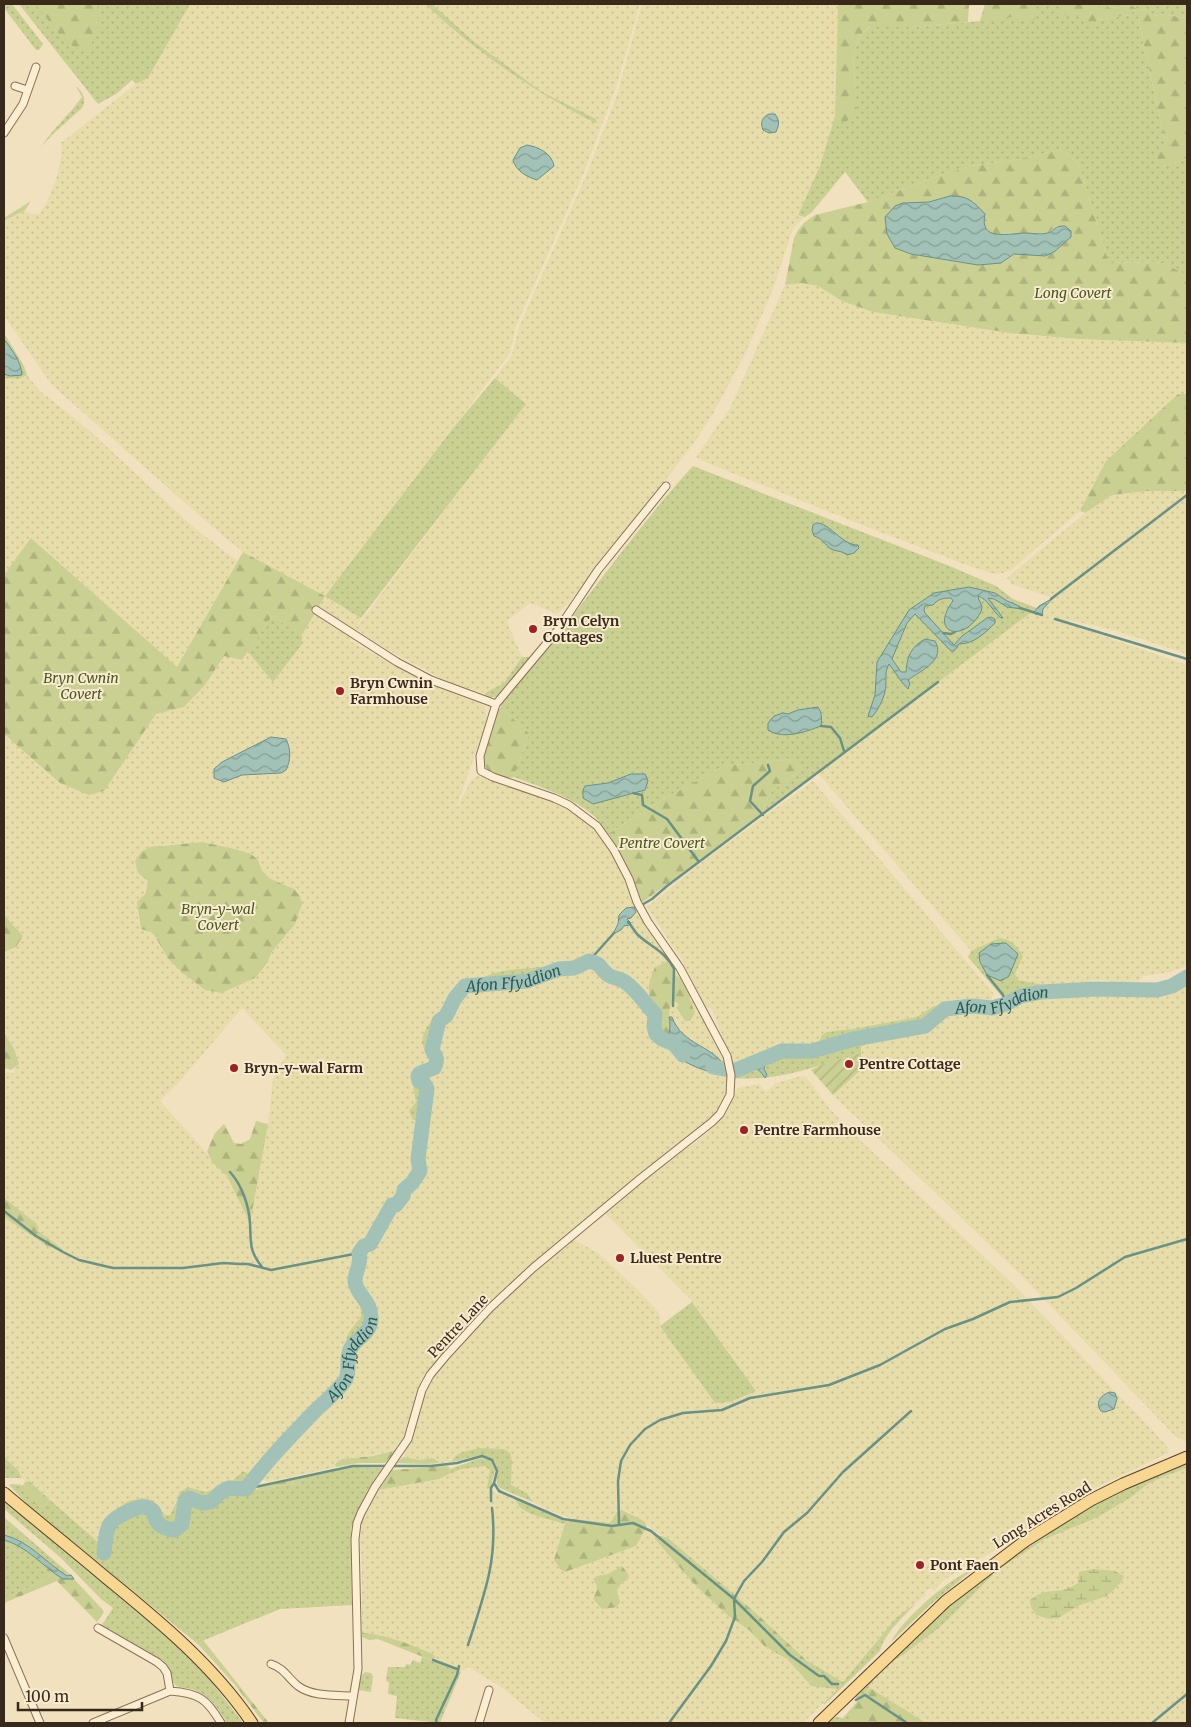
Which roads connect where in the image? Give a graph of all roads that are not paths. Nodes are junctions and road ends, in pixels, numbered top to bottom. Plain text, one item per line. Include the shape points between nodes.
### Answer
1 (36, 67) dead end
2 (15, 86) dead end
3 (27, 90) junction
4 (4, 133) edge
5 (666, 486) dead end
6 (316, 610) dead end
7 (496, 704) junction
8 (1187, 1457) edge
9 (4, 1494) edge
10 (97, 1637) dead end
11 (4, 1638) edge
12 (271, 1664) dead end
13 (489, 1690) dead end
14 (170, 1691) junction
15 (353, 1696) junction
16 (110, 1720) edge
17 (40, 1723) edge
18 (93, 1723) edge
19 (221, 1723) edge
20 (252, 1723) edge
21 (349, 1723) edge
22 (479, 1723) edge
23 (819, 1723) edge

1 - 3 street
2 - 3 street
3 - 4 street
5 - 7 street via 598,570 557,631
6 - 7 street via 431,680
7 - 15 street, Pentre Lane via 480,756 481,770 569,805 597,826 614,850 641,910 680,968 727,1056 731,1075 730,1095 712,1122 640,1178 490,1308 430,1375 422,1390 411,1432 370,1496 357,1523 358,1670
8 - 23 main road, Long Acres Road via 1099,1496 1025,1541 946,1601
9 - 20 main road via 185,1645 216,1677
10 - 14 street via 101,1630 163,1667
11 - 17 street
12 - 15 street via 280,1667 306,1690
13 - 22 street
14 - 16 street
14 - 19 street via 200,1696 212,1707
15 - 21 street, Pentre Lane
16 - 18 street

